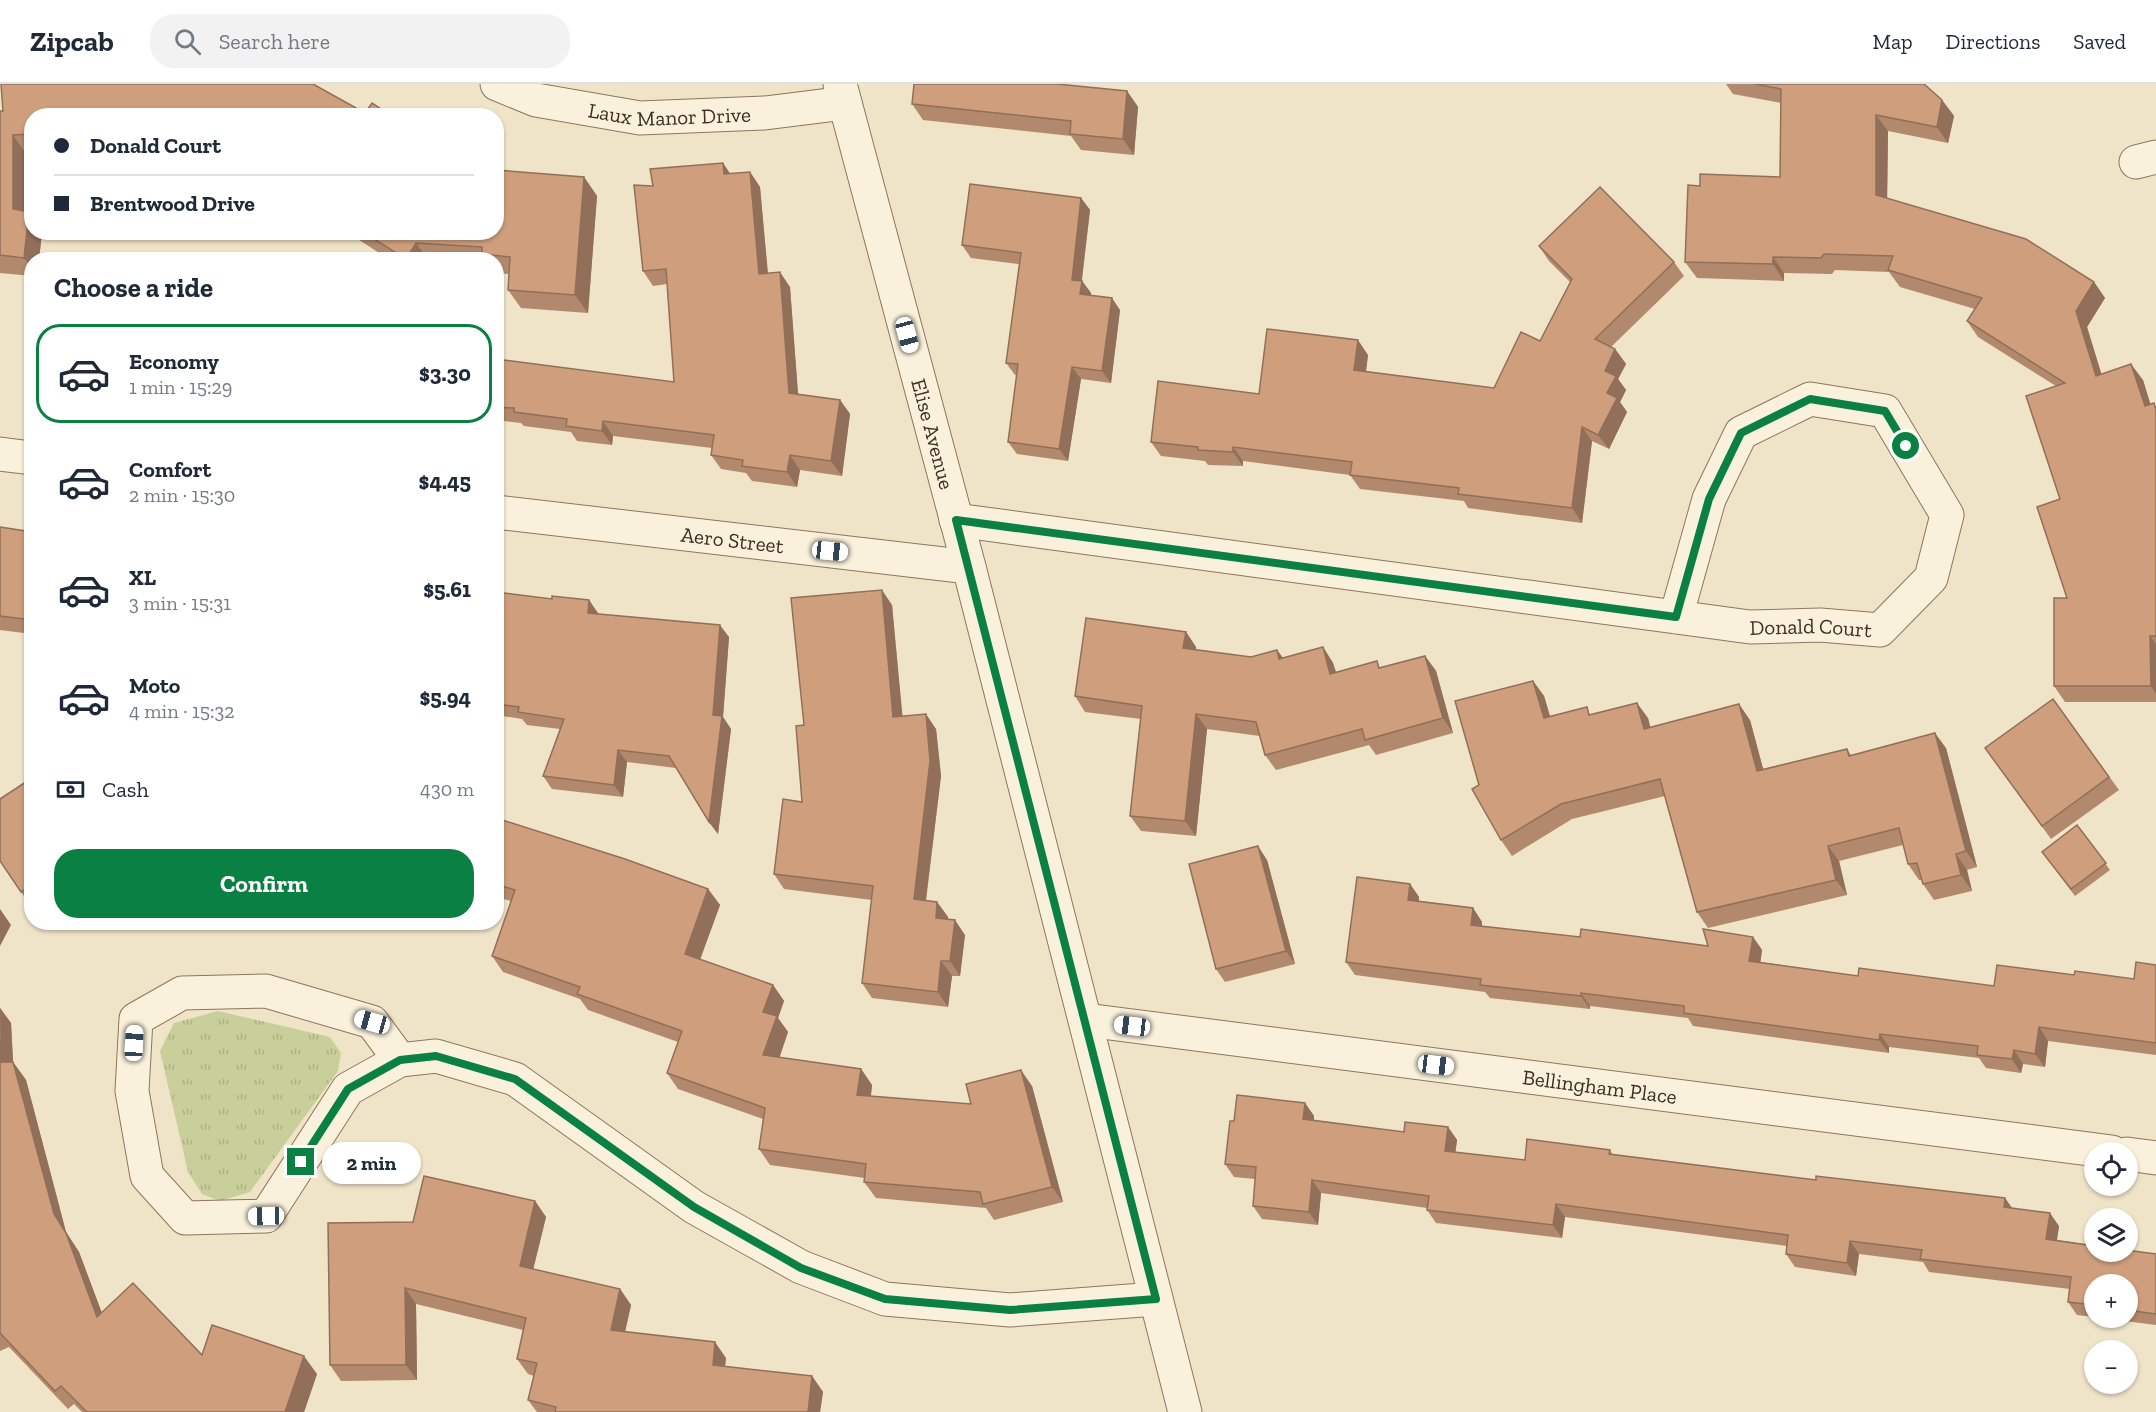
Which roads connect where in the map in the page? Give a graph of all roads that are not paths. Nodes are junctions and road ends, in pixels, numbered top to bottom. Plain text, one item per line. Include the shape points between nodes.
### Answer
1 (497, 84) edge
2 (843, 94) edge
3 (0, 454) edge
4 (24, 457) edge
5 (504, 513) edge
6 (956, 520) junction
7 (969, 567) junction
8 (1676, 617) junction
9 (1086, 1020) junction
10 (400, 1060) junction
11 (2084, 1148) edge
12 (2138, 1156) edge
13 (2156, 1158) edge
14 (1156, 1299) junction
15 (1185, 1412) edge

1 - 2 street, Laux Manor Drive via 536,100 640,118 765,113
2 - 6 street, Elise Avenue
3 - 4 street
5 - 7 street, Aero Street
6 - 7 street, Elise Avenue
6 - 8 street, Donald Court
7 - 9 street, Elise Avenue
8 - 8 street, Donald Court via 1749,627 1820,625 1880,630 1931,578 1947,515 1885,411 1810,399 1741,433 1709,499
9 - 11 street, Bellingham Place
9 - 14 street, Elise Avenue
10 - 10 street via 372,1022 266,991 182,993 136,1019 132,1091 147,1176 185,1218 266,1216 348,1089
10 - 14 street via 436,1056 515,1079 694,1207 801,1268 885,1299 1010,1310
12 - 13 street
14 - 15 street, Elise Avenue

